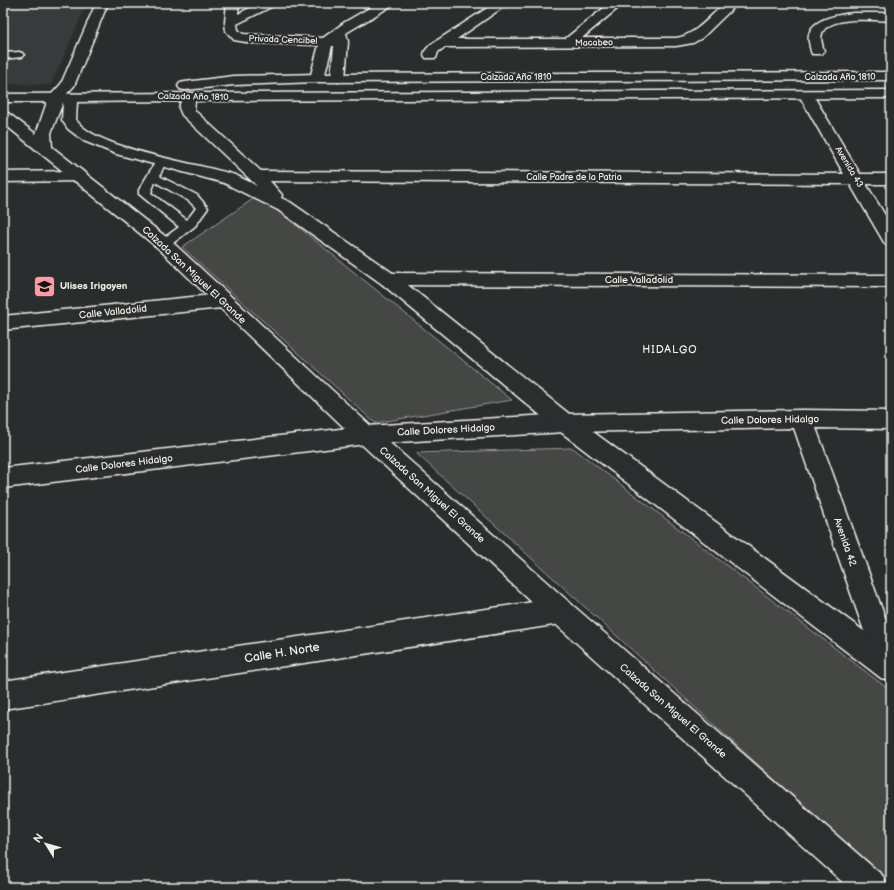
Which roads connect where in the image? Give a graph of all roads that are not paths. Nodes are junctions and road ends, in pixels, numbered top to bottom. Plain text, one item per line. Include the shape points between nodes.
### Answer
1 (102, 3) edge
2 (233, 3) edge
3 (268, 3) edge
4 (387, 3) edge
5 (503, 3) edge
6 (618, 3) edge
7 (732, 3) edge
8 (891, 17) edge
9 (231, 22) junction
10 (340, 37) junction
11 (327, 42) junction
12 (442, 43) junction
13 (568, 43) junction
14 (817, 51) dead end
15 (19, 55) dead end
16 (431, 55) dead end
17 (3, 56) edge
18 (891, 76) edge
19 (317, 78) junction
20 (338, 78) junction
21 (64, 94) junction
22 (891, 94) edge
23 (806, 95) junction
24 (142, 96) junction
25 (191, 97) junction
26 (3, 98) edge
27 (3, 116) edge
28 (44, 148) junction
29 (158, 168) junction
30 (80, 176) junction
31 (257, 176) junction
32 (3, 177) edge
33 (856, 179) junction
34 (891, 179) edge
35 (284, 206) junction
36 (186, 226) junction
37 (891, 240) edge
38 (164, 244) junction
39 (388, 279) junction
40 (891, 282) edge
41 (222, 300) junction
42 (3, 323) edge
43 (802, 419) junction
44 (891, 420) edge
45 (564, 423) junction
46 (366, 435) junction
47 (3, 478) edge
48 (560, 611) junction
49 (890, 667) edge
50 (3, 695) edge
51 (872, 887) edge

1 - 21 street
2 - 9 street
3 - 9 street
4 - 10 street
5 - 12 street
6 - 13 street
7 - 13 street, Macabeo via 688,40
8 - 14 street via 834,18 814,35 813,41
9 - 11 street, Privada Cencibel via 232,31 239,37
10 - 11 street, Privada Cencibel
10 - 20 street
11 - 19 street
12 - 13 street, Macabeo
12 - 16 street
15 - 17 lane
18 - 20 street, Calzada Año 1810
19 - 20 street, Calzada Año 1810
19 - 24 street, Calzada Año 1810 via 209,82
21 - 24 street, Calzada Año 1810
21 - 26 street, Calzada Año 1810
21 - 28 street via 42,133
21 - 29 street via 69,120 80,132 102,145
22 - 23 street, Calzada Año 1810
23 - 25 street, Calzada Año 1810
23 - 33 street, Avenida 43
24 - 25 street, Calzada Año 1810
25 - 31 street via 186,104 187,112
27 - 28 street, Calzada San Miguel El Grande
28 - 30 street, Calzada San Miguel El Grande
29 - 35 street via 230,179
29 - 36 lane via 145,194
29 - 36 lane via 162,182 193,198 202,208
30 - 32 street
30 - 38 street, Calzada San Miguel El Grande
31 - 33 street, Calle Padre de la Patria
31 - 35 street
33 - 34 street, Calle Padre de la Patria
33 - 37 street, Avenida 43
35 - 39 street
36 - 38 lane
38 - 41 street, Calzada San Miguel El Grande
39 - 40 street, Calle Valladolid
39 - 45 street
41 - 42 street, Calle Valladolid
41 - 46 street, Calzada San Miguel El Grande
43 - 44 street, Calle Dolores Hidalgo
43 - 45 street, Calle Dolores Hidalgo
43 - 49 street, Avenida 42
45 - 46 street, Calle Dolores Hidalgo
45 - 49 street
46 - 47 street, Calle Dolores Hidalgo
46 - 48 street, Calzada San Miguel El Grande
48 - 50 street, Calle H. Norte
48 - 51 street, Calzada San Miguel El Grande

